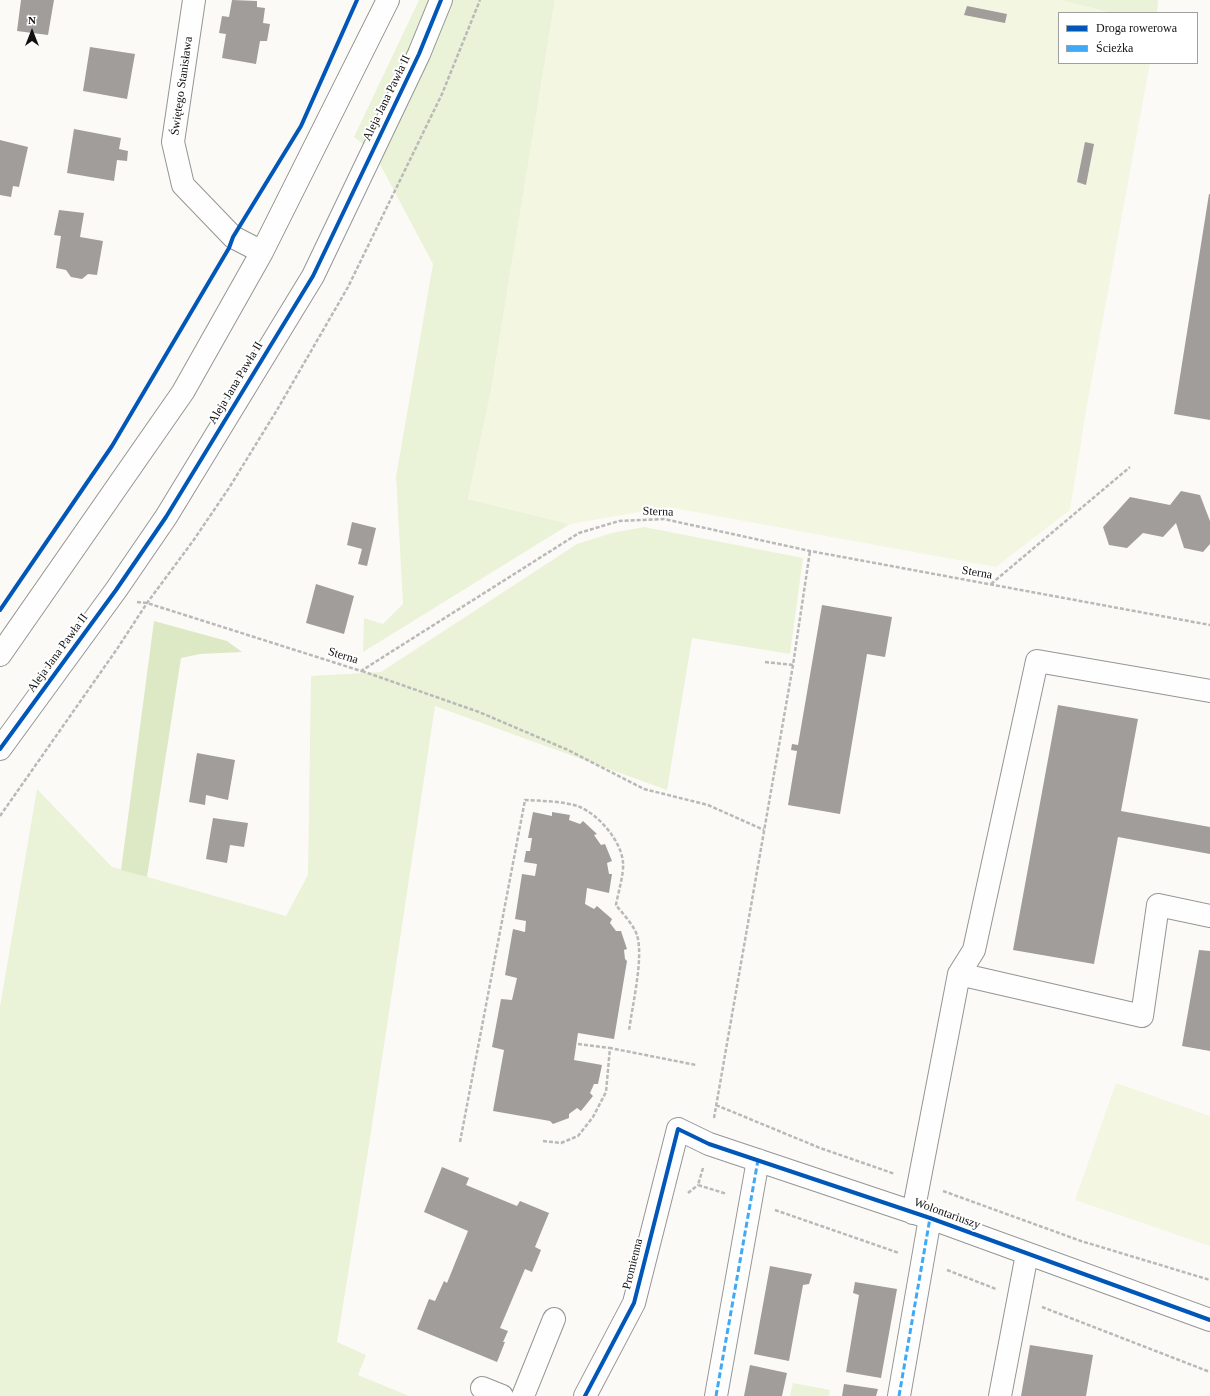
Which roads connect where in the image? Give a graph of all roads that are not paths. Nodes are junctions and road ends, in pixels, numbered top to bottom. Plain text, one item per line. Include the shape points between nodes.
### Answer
1 (194, 0) edge
2 (388, 0) edge
3 (441, 0) edge
4 (262, 252) junction
5 (0, 655) edge
6 (1210, 691) edge
7 (0, 750) edge
8 (1210, 916) edge
9 (959, 974) junction
10 (678, 1129) joint
11 (758, 1160) junction
12 (921, 1216) junction
13 (1027, 1254) junction
14 (554, 1319) dead end
15 (1210, 1320) edge
16 (523, 1396) edge
17 (585, 1396) edge
18 (716, 1396) edge
19 (899, 1396) edge
20 (1000, 1396) edge

1 - 4 street, Świętego Stanisława via 173,142 183,185 233,237
2 - 4 street
3 - 7 street, Aleja Jana Pawła II via 313,276 166,517
4 - 5 street via 184,392
6 - 9 street via 1037,661 974,950
8 - 9 street via 1158,905 1142,1016
9 - 12 street via 919,1183
10 - 11 street, Wolontariuszy via 709,1144
10 - 17 street, Promienna via 634,1303
11 - 12 street, Wolontariuszy
11 - 18 street
12 - 13 street, Wolontariuszy
12 - 19 street
13 - 15 street, Wolontariuszy
13 - 20 street
14 - 16 street

